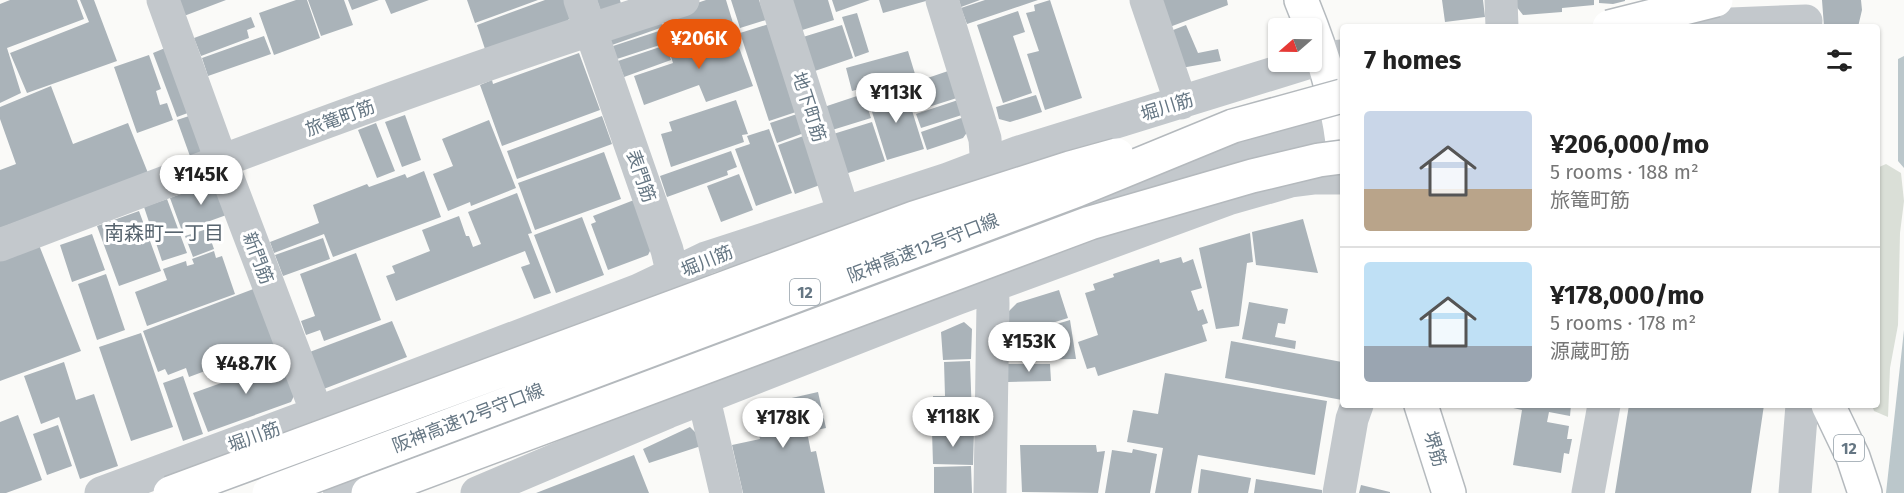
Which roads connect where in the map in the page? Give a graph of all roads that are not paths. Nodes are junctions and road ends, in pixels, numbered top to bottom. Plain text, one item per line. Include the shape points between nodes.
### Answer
1 (163, 0) edge
2 (683, 0) edge
3 (776, 0) edge
4 (942, 0) edge
5 (1146, 0) edge
6 (1301, 0) edge
7 (1501, 0) edge
8 (1676, 0) edge
9 (1716, 0) edge
10 (585, 15) edge
11 (1805, 16) edge
12 (1502, 24) edge
13 (1621, 24) edge
14 (1676, 24) edge
15 (1702, 24) edge
16 (1333, 57) edge
17 (1181, 103) junction
18 (1340, 106) edge
19 (1340, 120) edge
20 (1340, 121) edge
21 (1233, 126) junction
22 (1340, 157) edge
23 (221, 160) junction
24 (987, 164) junction
25 (1340, 178) edge
26 (844, 214) junction
27 (991, 242) junction
28 (0, 245) edge
29 (673, 275) junction
30 (993, 286) junction
31 (693, 354) junction
32 (704, 398) junction
33 (1356, 408) edge
34 (1422, 408) edge
35 (1603, 408) edge
36 (1802, 408) edge
37 (1829, 408) edge
38 (317, 413) junction
39 (354, 491) edge
40 (100, 493) edge
41 (170, 493) edge
42 (269, 493) edge
43 (477, 493) edge
44 (726, 493) edge
45 (990, 493) edge
46 (1339, 493) edge
47 (1449, 493) edge
48 (1588, 493) edge
49 (1795, 493) edge
50 (1865, 493) edge

1 - 23 street, 新門筋
2 - 10 street, 旅篭町筋
3 - 26 street, 地下町筋
4 - 24 street via 986,139
5 - 17 street
6 - 16 main road
7 - 12 street
8 - 14 street
9 - 13 main road, bridge
10 - 23 street, 旅篭町筋
10 - 29 street, 表門筋
11 - 15 street
16 - 17 street, 堀川筋
16 - 18 main road
17 - 24 street, 堀川筋
19 - 21 main road, 阪神高速12号守口線 / 12, bridge
20 - 27 street
21 - 41 main road, bridge via 1070,168 914,218
21 - 42 main road, 阪神高速12号守口線 / 12, bridge via 1077,190
22 - 39 main road, 阪神高速12号守口線 / 12, bridge via 1252,176 1090,224
23 - 28 street, 旅篭町筋
23 - 38 street, 新門筋
24 - 26 street, 堀川筋
24 - 27 street
25 - 30 street via 1291,182 1228,199
26 - 29 street, 堀川筋 via 706,258
27 - 30 street
27 - 31 street
29 - 31 street, 表門筋
29 - 38 street, 堀川筋
30 - 32 street
30 - 45 street
31 - 32 street, 表門筋
31 - 39 street
32 - 43 street
32 - 44 street, 表門筋
33 - 46 street
34 - 47 main road, 堺筋
35 - 48 street
36 - 49 street
37 - 50 main road, 12
38 - 40 street, 堀川筋

